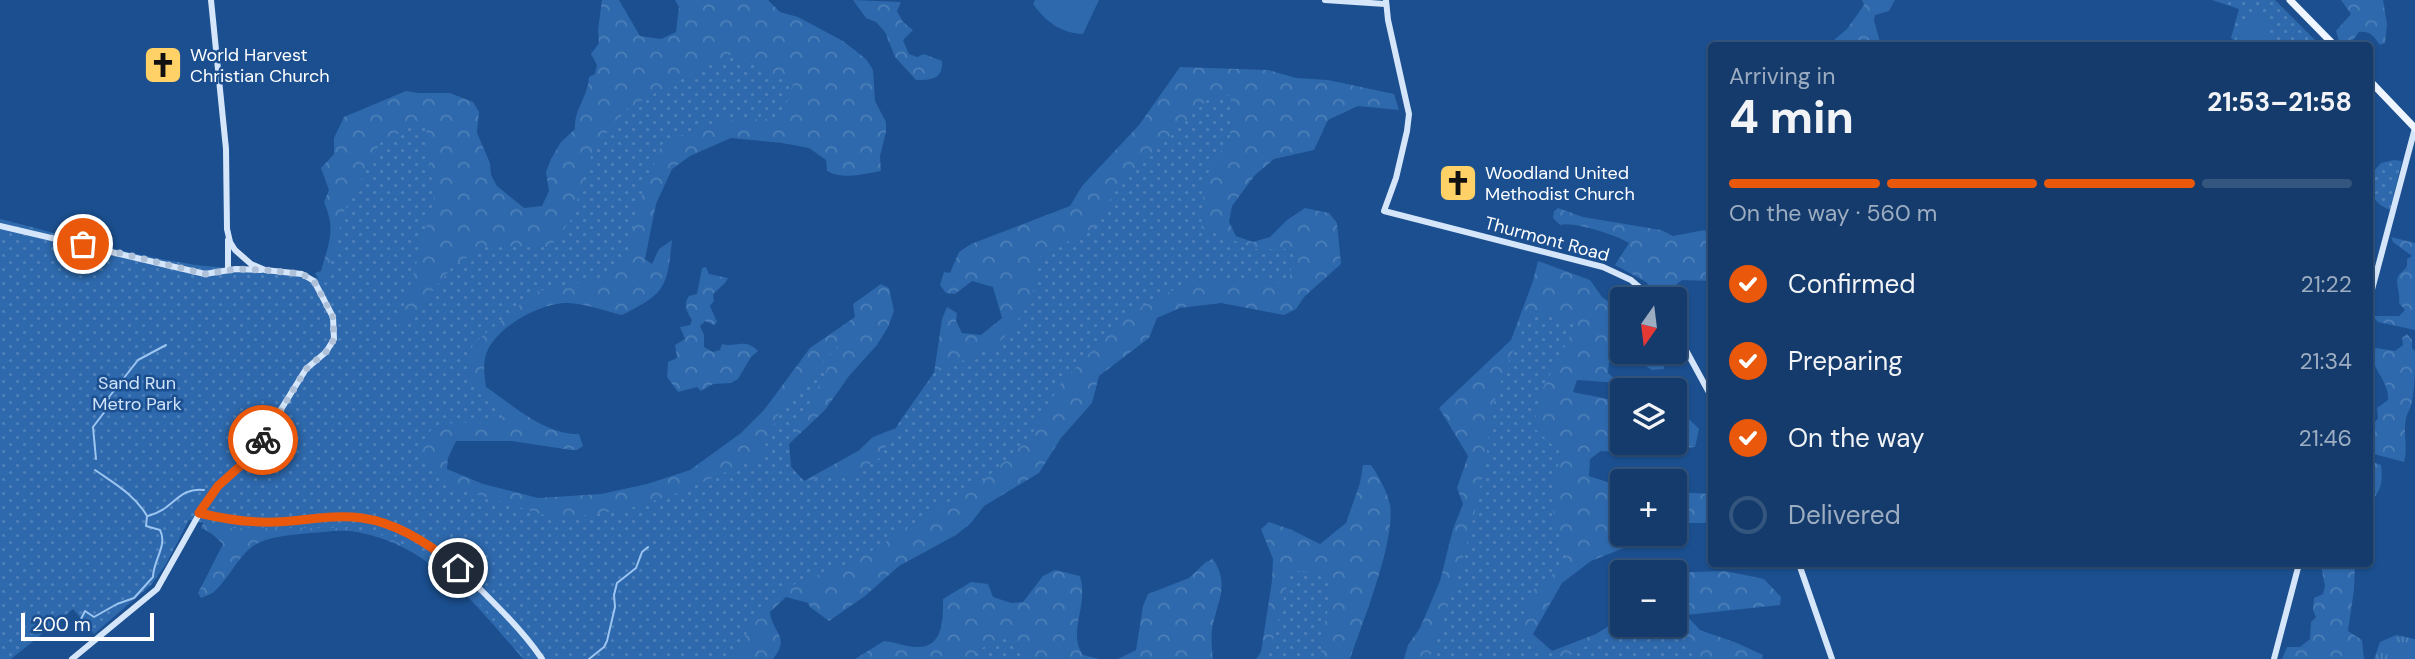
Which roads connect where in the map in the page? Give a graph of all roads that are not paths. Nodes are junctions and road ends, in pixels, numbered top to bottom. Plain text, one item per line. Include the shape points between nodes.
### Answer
1 (211, 0) edge
2 (1325, 0) edge
3 (2290, 0) edge
4 (1385, 2) edge
5 (2331, 42) edge
6 (2373, 84) edge
7 (2415, 128) edge
8 (0, 226) edge
9 (227, 229) junction
10 (228, 270) junction
11 (265, 270) junction
12 (2373, 286) edge
13 (1639, 287) edge
14 (1687, 352) edge
15 (1708, 391) edge
16 (199, 513) junction
17 (1800, 567) edge
18 (2298, 567) edge
19 (72, 659) edge
20 (542, 659) edge
21 (1832, 659) edge
22 (2274, 659) edge

1 - 9 street via 225,134
2 - 4 street
3 - 5 main road
4 - 13 street, Thurmont Road via 1409,114 1384,211 1603,267
6 - 7 main road
7 - 12 street
8 - 10 street via 192,272 211,275
9 - 10 street
9 - 11 street via 235,250
10 - 11 street
11 - 16 street via 302,274 314,281 333,317 334,339 306,369 254,453 218,486
14 - 15 street
16 - 19 street via 158,589
16 - 20 street via 257,522 350,517 394,527 458,568 510,619
17 - 21 street
18 - 22 street

